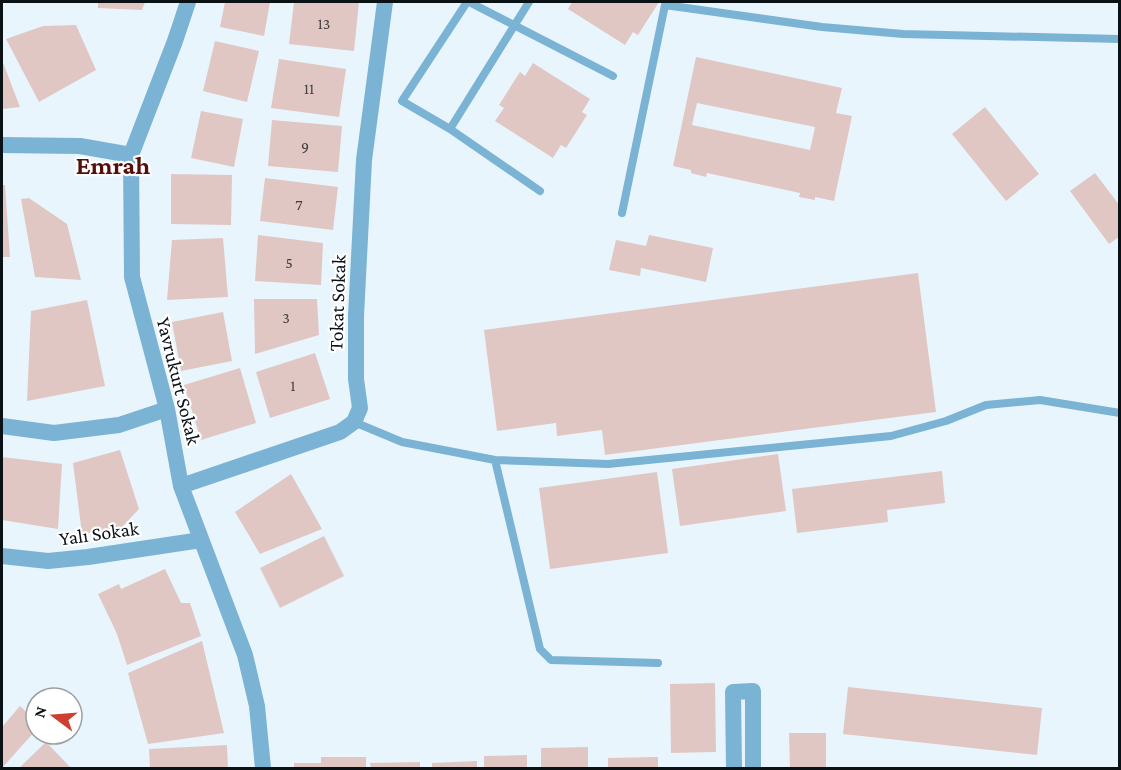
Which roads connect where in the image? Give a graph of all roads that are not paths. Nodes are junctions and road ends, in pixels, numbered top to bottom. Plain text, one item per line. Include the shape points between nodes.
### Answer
1 (188, 2) edge
2 (386, 2) edge
3 (468, 2) edge
4 (529, 2) edge
5 (665, 3) edge
6 (514, 25) junction
7 (1119, 39) edge
8 (613, 76) dead end
9 (450, 129) junction
10 (2, 146) edge
11 (131, 155) junction
12 (540, 191) dead end
13 (622, 213) dead end
14 (166, 409) junction
15 (1119, 413) edge
16 (354, 422) junction
17 (2, 426) edge
18 (495, 460) junction
19 (181, 486) junction
20 (201, 540) junction
21 (2, 556) edge
22 (658, 663) dead end
23 (263, 768) edge
24 (734, 768) edge
25 (753, 768) edge

1 - 11 street, Yavrukurt Sokak
2 - 16 street, Tokat Sokak via 364,160 356,326 360,408
3 - 6 lane
3 - 9 lane via 402,101
4 - 6 lane
5 - 7 lane via 822,27 903,34
5 - 13 lane
6 - 8 lane
6 - 9 lane
9 - 12 lane
10 - 11 street via 80,146
11 - 14 street, Yavrukurt Sokak via 132,277
14 - 17 street via 119,425 54,434
14 - 19 street, Yavrukurt Sokak
15 - 18 lane via 1040,400 986,405 891,436 608,464
16 - 18 lane via 402,442
16 - 19 street via 340,432
18 - 22 lane via 540,649 551,660
19 - 20 street, Yavrukurt Sokak
20 - 21 street, Yalı Sokak via 48,561
20 - 23 street, Yavrukurt Sokak via 245,655 257,706
24 - 25 street via 733,692 753,692

